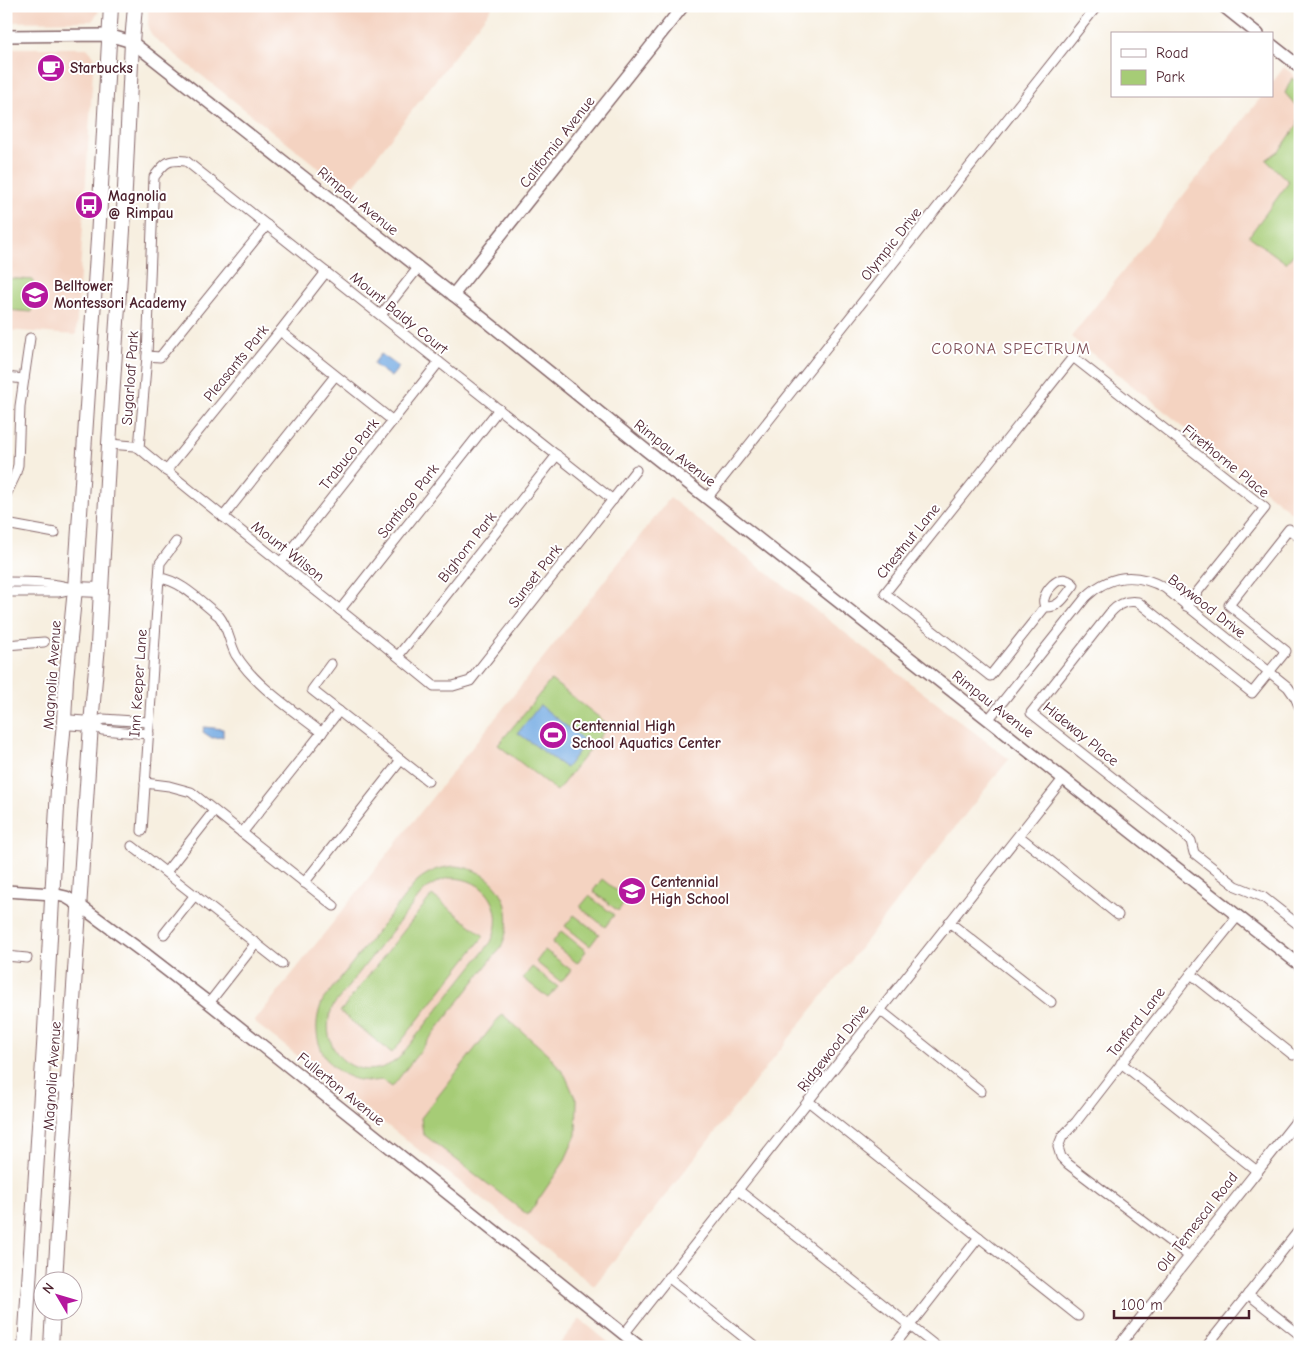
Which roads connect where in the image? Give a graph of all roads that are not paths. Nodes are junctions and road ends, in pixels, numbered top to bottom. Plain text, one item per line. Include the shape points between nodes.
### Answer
1 (111, 6) edge
2 (135, 6) edge
3 (683, 6) edge
4 (1097, 6) edge
5 (1223, 6) edge
6 (1256, 32) edge
7 (108, 35) junction
8 (6, 36) edge
9 (132, 42) junction
10 (1274, 47) edge
11 (1300, 67) edge
12 (165, 163) joint
13 (267, 225) junction
14 (99, 230) junction
15 (123, 230) junction
16 (418, 268) junction
17 (326, 272) junction
18 (453, 295) junction
19 (381, 315) junction
20 (280, 331) junction
21 (30, 338) dead end
22 (147, 356) junction
23 (1073, 357) joint
24 (439, 362) junction
25 (335, 376) junction
26 (6, 377) edge
27 (24, 379) junction
28 (499, 409) junction
29 (393, 421) junction
30 (109, 444) junction
31 (138, 448) junction
32 (557, 455) junction
33 (636, 470) dead end
34 (166, 471) junction
35 (6, 496) edge
36 (707, 498) junction
37 (613, 500) junction
38 (223, 517) junction
39 (6, 524) edge
40 (55, 533) dead end
41 (1300, 538) edge
42 (176, 542) dead end
43 (281, 562) junction
44 (159, 578) junction
45 (6, 582) edge
46 (1074, 585) junction
47 (75, 589) junction
48 (101, 590) junction
49 (6, 592) edge
50 (1086, 597) junction
51 (1186, 606) junction
52 (1045, 607) junction
53 (340, 610) junction
54 (44, 642) dead end
55 (6, 645) edge
56 (398, 656) junction
57 (331, 664) dead end
58 (1269, 672) junction
59 (448, 687) joint
60 (1300, 708) edge
61 (339, 711) junction
62 (988, 720) junction
63 (64, 722) junction
64 (150, 722) junction
65 (91, 724) junction
66 (322, 732) junction
67 (149, 734) junction
68 (401, 760) junction
69 (1063, 779) junction
70 (428, 781) dead end
71 (146, 783) junction
72 (214, 811) junction
73 (142, 830) dead end
74 (242, 833) junction
75 (1018, 836) junction
76 (132, 846) dead end
77 (166, 872) junction
78 (304, 882) junction
79 (6, 891) edge
80 (53, 894) junction
81 (195, 895) junction
82 (80, 905) junction
83 (334, 906) dead end
84 (1118, 916) dead end
85 (1238, 916) junction
86 (950, 922) junction
87 (1300, 926) edge
88 (164, 934) dead end
89 (256, 943) junction
90 (6, 956) edge
91 (27, 958) dead end
92 (282, 964) dead end
93 (1300, 965) edge
94 (1191, 974) junction
95 (1051, 1002) dead end
96 (209, 1003) junction
97 (880, 1010) junction
98 (1293, 1055) dead end
99 (1121, 1063) junction
100 (42, 1084) junction
101 (68, 1086) junction
102 (982, 1091) dead end
103 (808, 1102) junction
104 (1300, 1116) edge
105 (1257, 1171) junction
106 (738, 1190) junction
107 (1300, 1229) edge
108 (980, 1238) junction
109 (1190, 1256) junction
110 (56, 1270) edge
111 (668, 1277) junction
112 (1248, 1294) junction
113 (1078, 1316) dead end
114 (52, 1320) edge
115 (910, 1326) junction
116 (624, 1334) junction
117 (1300, 1335) edge
118 (25, 1347) edge
119 (51, 1347) edge
120 (640, 1347) edge
121 (756, 1347) edge
122 (893, 1347) edge
123 (937, 1347) edge
124 (1118, 1347) edge
125 (1206, 1347) edge

1 - 7 main road, Magnolia Avenue
2 - 9 main road, Magnolia Avenue
3 - 18 main road, California Avenue
4 - 36 street, Olympic Drive
5 - 6 main road
7 - 8 main road, Rimpau Avenue
7 - 9 main road, Rimpau Avenue
7 - 14 main road, Magnolia Avenue
9 - 15 main road, Magnolia Avenue
9 - 16 main road, Rimpau Avenue
10 - 11 main road
12 - 13 street, Mount Baldy Court via 186,161
12 - 22 street, Sugarloaf Park via 154,177
13 - 17 street, Mount Baldy Court
13 - 22 street via 160,357
14 - 15 main road
14 - 47 main road, Magnolia Avenue
15 - 30 main road, Magnolia Avenue
16 - 18 main road, Rimpau Avenue
16 - 19 street
17 - 19 street, Mount Baldy Court
17 - 20 street, Pleasants Park
18 - 36 main road, Rimpau Avenue
19 - 24 street, Mount Baldy Court
20 - 25 street
20 - 34 street, Pleasants Park
21 - 27 street
22 - 31 street, Sugarloaf Park
23 - 51 street, Firethorne Place via 1265,508
23 - 52 street, Chestnut Lane via 885,593 990,676
24 - 28 street, Mount Baldy Court
24 - 29 street, Trabuco Park
25 - 29 street
25 - 38 street
26 - 27 street
27 - 35 street via 18,465
28 - 32 street, Mount Baldy Court
28 - 53 street, Santiago Park
29 - 43 street, Trabuco Park
30 - 31 street
30 - 48 main road, Magnolia Avenue
31 - 34 street, Mount Wilson
32 - 37 street, Mount Baldy Court
32 - 56 street, Bighorn Park
33 - 37 street, Sunset Park
34 - 38 street, Mount Wilson
36 - 62 main road, Rimpau Avenue
37 - 59 street, Sunset Park via 470,681
38 - 43 street, Mount Wilson
39 - 40 street
41 - 58 street via 1290,529 1229,605 1286,651
42 - 44 street, Inn Keeper Lane via 160,563
43 - 53 street, Mount Wilson
44 - 64 street, Inn Keeper Lane
44 - 66 street via 178,584 219,616 236,655 254,678
45 - 47 street via 58,584
46 - 50 street
46 - 52 street, Chestnut Lane via 1059,603
46 - 52 street, Chestnut Lane via 1068,580 1056,581 1044,599
47 - 48 main road
47 - 49 street
47 - 63 main road, Magnolia Avenue
48 - 65 main road, Magnolia Avenue
50 - 51 street, Baywood Drive via 1111,580 1138,578 1165,588
50 - 62 street, Baywood Drive
51 - 58 street, Baywood Drive
53 - 56 street, Mount Wilson
54 - 55 street
56 - 59 street, Mount Wilson via 434,686
57 - 61 street via 312,690
58 - 60 street, Baywood Drive via 1288,687
58 - 87 street, Hideway Place via 1252,693 1138,602 1125,602 1110,612 1031,713 1184,834 1199,857 1236,886 1263,897
61 - 66 street
61 - 68 street
62 - 69 main road, Rimpau Avenue
63 - 65 main road
63 - 80 main road, Magnolia Avenue
64 - 65 street via 103,719
64 - 67 street, Inn Keeper Lane
65 - 67 street via 102,730
65 - 82 main road, Magnolia Avenue
66 - 74 street
67 - 71 street, Inn Keeper Lane
68 - 70 street
68 - 78 street
69 - 75 street, Ridgewood Drive
69 - 85 main road, Rimpau Avenue
71 - 72 street via 191,792
71 - 73 street, Inn Keeper Lane
72 - 74 street
72 - 77 street
74 - 78 street
75 - 84 street
75 - 86 street, Ridgewood Drive
76 - 77 street
77 - 81 street
78 - 83 street
79 - 80 main road, Fullerton Avenue
80 - 82 main road, Fullerton Avenue
80 - 100 main road, Magnolia Avenue
81 - 88 street
81 - 89 street
82 - 96 main road, Fullerton Avenue
82 - 101 main road, Magnolia Avenue
85 - 93 main road, Rimpau Avenue
85 - 94 street, Tanford Lane
86 - 95 street
86 - 97 street, Ridgewood Drive
89 - 92 street
89 - 96 street
90 - 91 street
94 - 98 street
94 - 99 street, Tanford Lane
96 - 116 main road, Fullerton Avenue
97 - 102 street
97 - 103 street, Ridgewood Drive
99 - 105 street
99 - 109 street, Tanford Lane via 1062,1137 1058,1147 1061,1156
100 - 101 main road
100 - 118 main road, Magnolia Avenue
101 - 110 main road, Magnolia Avenue
103 - 106 street, Ridgewood Drive
103 - 108 street
104 - 105 street, Old Temescal Road
105 - 109 street, Old Temescal Road
106 - 111 street, Ridgewood Drive
106 - 115 street
107 - 112 street
108 - 113 street
108 - 115 street
109 - 124 street, Old Temescal Road
111 - 116 street, Ridgewood Drive
111 - 121 street
112 - 117 street
112 - 125 street
114 - 119 main road
115 - 122 street
115 - 123 street
116 - 120 main road, Fullerton Avenue

